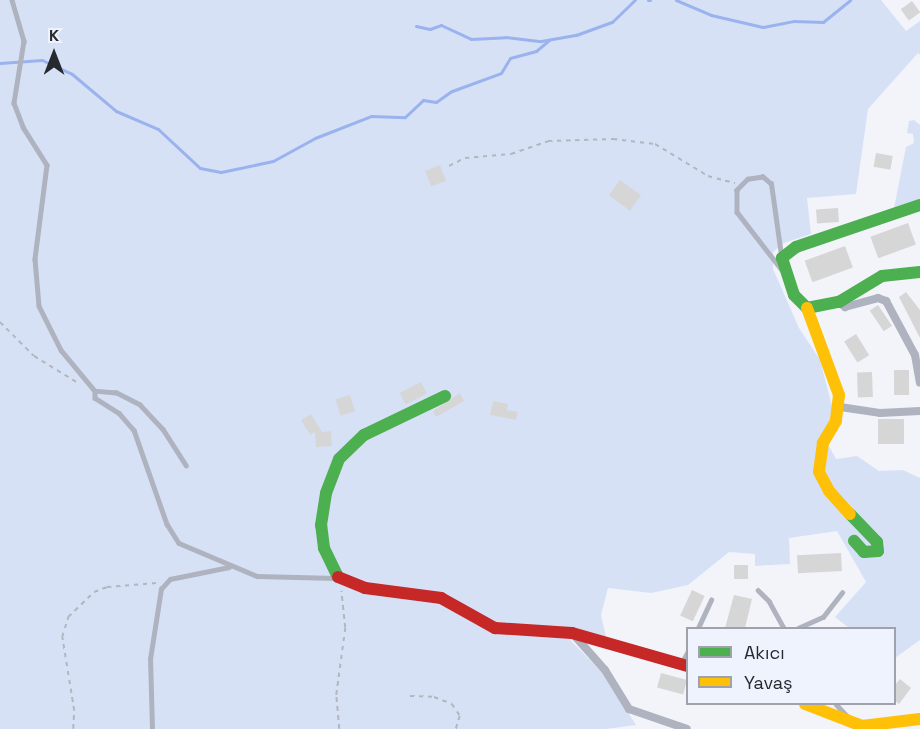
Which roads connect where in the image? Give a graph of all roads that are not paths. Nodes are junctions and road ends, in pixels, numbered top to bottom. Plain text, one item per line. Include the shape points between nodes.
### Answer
1 (12, 0) edge
2 (920, 205) edge
3 (782, 258) junction
4 (920, 272) edge
5 (786, 275) junction
6 (839, 302) junction
7 (807, 308) junction
8 (920, 383) edge
9 (95, 391) junction
10 (445, 396) dead end
11 (840, 406) junction
12 (920, 411) edge
13 (186, 466) dead end
14 (854, 541) dead end
15 (232, 567) junction
16 (339, 578) junction
17 (758, 590) dead end
18 (842, 593) dead end
19 (711, 600) dead end
20 (698, 627) edge
21 (783, 627) edge
22 (800, 627) edge
23 (572, 633) junction
24 (684, 666) edge
25 (807, 705) edge
26 (837, 705) edge
27 (920, 719) edge
28 (857, 727) edge
29 (152, 729) edge
30 (687, 729) edge

1 - 9 lane via 24,41 14,103 23,127 47,165 35,259 39,306 61,350
2 - 3 street via 796,247
3 - 5 street
3 - 5 lane via 771,184 756,177 739,187 737,212
4 - 6 street via 874,279
5 - 7 street via 800,305
6 - 7 street
6 - 8 street via 845,307 878,298 886,302 915,355
7 - 11 street via 811,328 835,376
9 - 13 lane via 116,393 140,405 163,430
9 - 15 lane via 98,400 119,413 134,430 174,537 185,547
10 - 16 street via 364,435 339,459 326,493 321,525 324,548
11 - 12 street via 880,413
11 - 14 street via 823,443 819,472 829,491 878,542 878,551 864,552
15 - 16 lane via 277,579
15 - 29 lane via 203,570 164,583 151,639
16 - 23 street via 357,586 441,598 495,628
17 - 21 lane
18 - 22 lane via 823,617
19 - 20 lane
23 - 24 street
23 - 30 street via 605,670 629,709
25 - 28 street
26 - 28 lane
27 - 28 street

